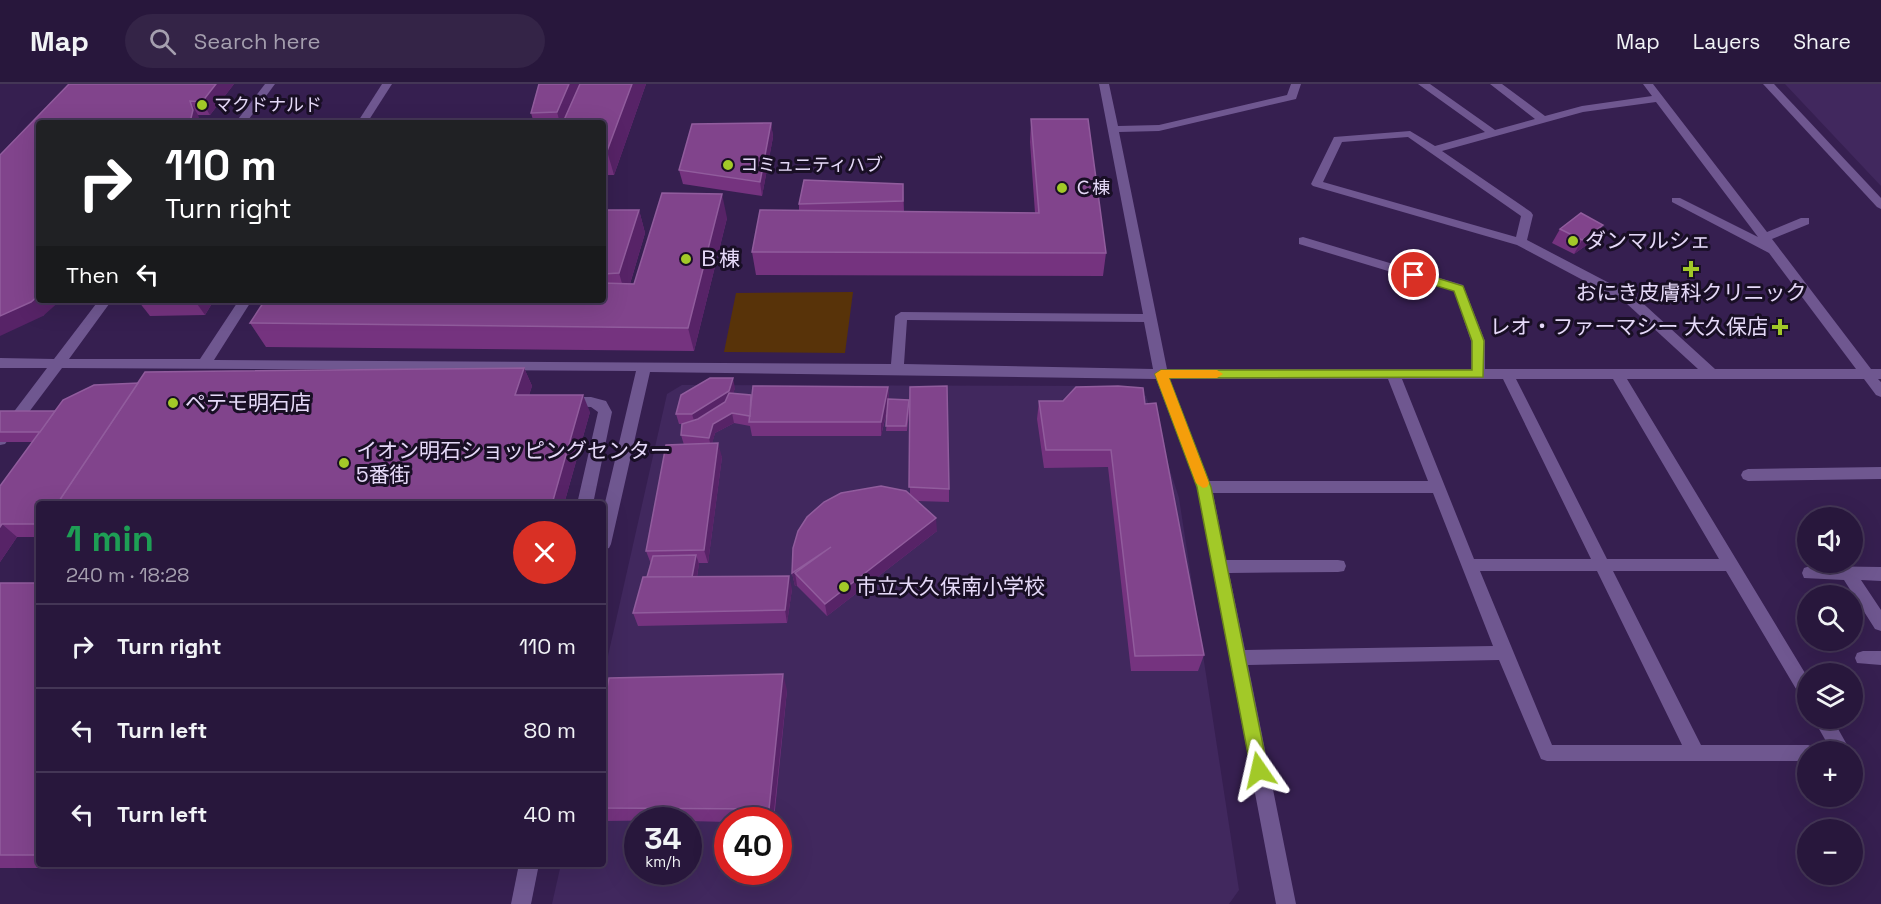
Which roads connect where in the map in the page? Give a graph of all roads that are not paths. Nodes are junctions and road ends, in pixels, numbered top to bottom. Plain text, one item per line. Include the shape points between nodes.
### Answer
1 (270, 84) edge
2 (387, 84) edge
3 (1104, 84) edge
4 (1296, 84) edge
5 (1423, 84) edge
6 (1495, 84) edge
7 (1648, 84) edge
8 (1768, 84) edge
9 (1659, 98) junction
10 (1543, 119) junction
11 (242, 120) edge
12 (364, 120) edge
13 (1113, 129) junction
14 (1493, 133) junction
15 (1433, 150) junction
16 (1676, 200) dead end
17 (1881, 205) edge
18 (1805, 221) dead end
19 (1763, 238) junction
20 (1303, 241) dead end
21 (1521, 242) junction
22 (1773, 251) junction
23 (104, 303) edge
24 (244, 303) edge
25 (1150, 318) junction
26 (0, 363) edge
27 (58, 363) junction
28 (203, 365) junction
29 (644, 367) junction
30 (897, 369) junction
31 (1161, 374) junction
32 (1393, 374) junction
33 (1478, 374) junction
34 (1507, 374) junction
35 (1617, 374) junction
36 (1712, 374) junction
37 (1874, 374) edge
38 (1881, 392) edge
39 (548, 402) edge
40 (0, 440) edge
41 (1881, 473) edge
42 (1748, 475) dead end
43 (1204, 487) junction
44 (1438, 487) junction
45 (586, 501) edge
46 (606, 531) edge
47 (1469, 565) junction
48 (1602, 565) junction
49 (1731, 565) junction
50 (1338, 566) dead end
51 (1220, 567) junction
52 (1848, 573) joint
53 (1881, 574) edge
54 (1881, 624) edge
55 (1504, 653) junction
56 (1237, 658) junction
57 (1863, 658) dead end
58 (1881, 658) edge
59 (1797, 676) edge
60 (1797, 753) edge
61 (1696, 754) junction
62 (528, 867) edge
63 (521, 904) edge
64 (1286, 904) edge

1 - 11 street
2 - 12 street
3 - 13 street
4 - 13 street via 1292,98 1159,128
5 - 14 street
6 - 10 street
7 - 9 street
8 - 17 street
9 - 10 street
9 - 19 street
10 - 14 street
13 - 25 street
14 - 15 street
15 - 21 street via 1527,215
15 - 21 street via 1410,134 1338,140 1317,184
16 - 22 street
18 - 19 street
19 - 22 street
20 - 33 street via 1459,288 1478,341
21 - 36 street via 1631,300
22 - 37 street
23 - 27 street
24 - 28 street
25 - 30 street via 901,316
25 - 31 street
26 - 27 street
27 - 28 street
27 - 40 street
28 - 29 street
29 - 30 street
29 - 46 street
30 - 31 street
31 - 32 street
31 - 43 street
32 - 33 street
32 - 44 street
33 - 34 street
34 - 35 street
34 - 48 street
35 - 36 street
35 - 49 street
36 - 37 street
37 - 38 street
39 - 45 street via 591,402 601,405 605,412
41 - 42 street
43 - 44 street
43 - 51 street
44 - 47 street
47 - 48 street
47 - 55 street
48 - 49 street
48 - 61 street
49 - 59 street
50 - 51 street
51 - 56 street
52 - 53 street
52 - 54 street
55 - 56 street
55 - 61 street via 1547,753
56 - 64 street
57 - 58 street
60 - 61 street
62 - 63 street

